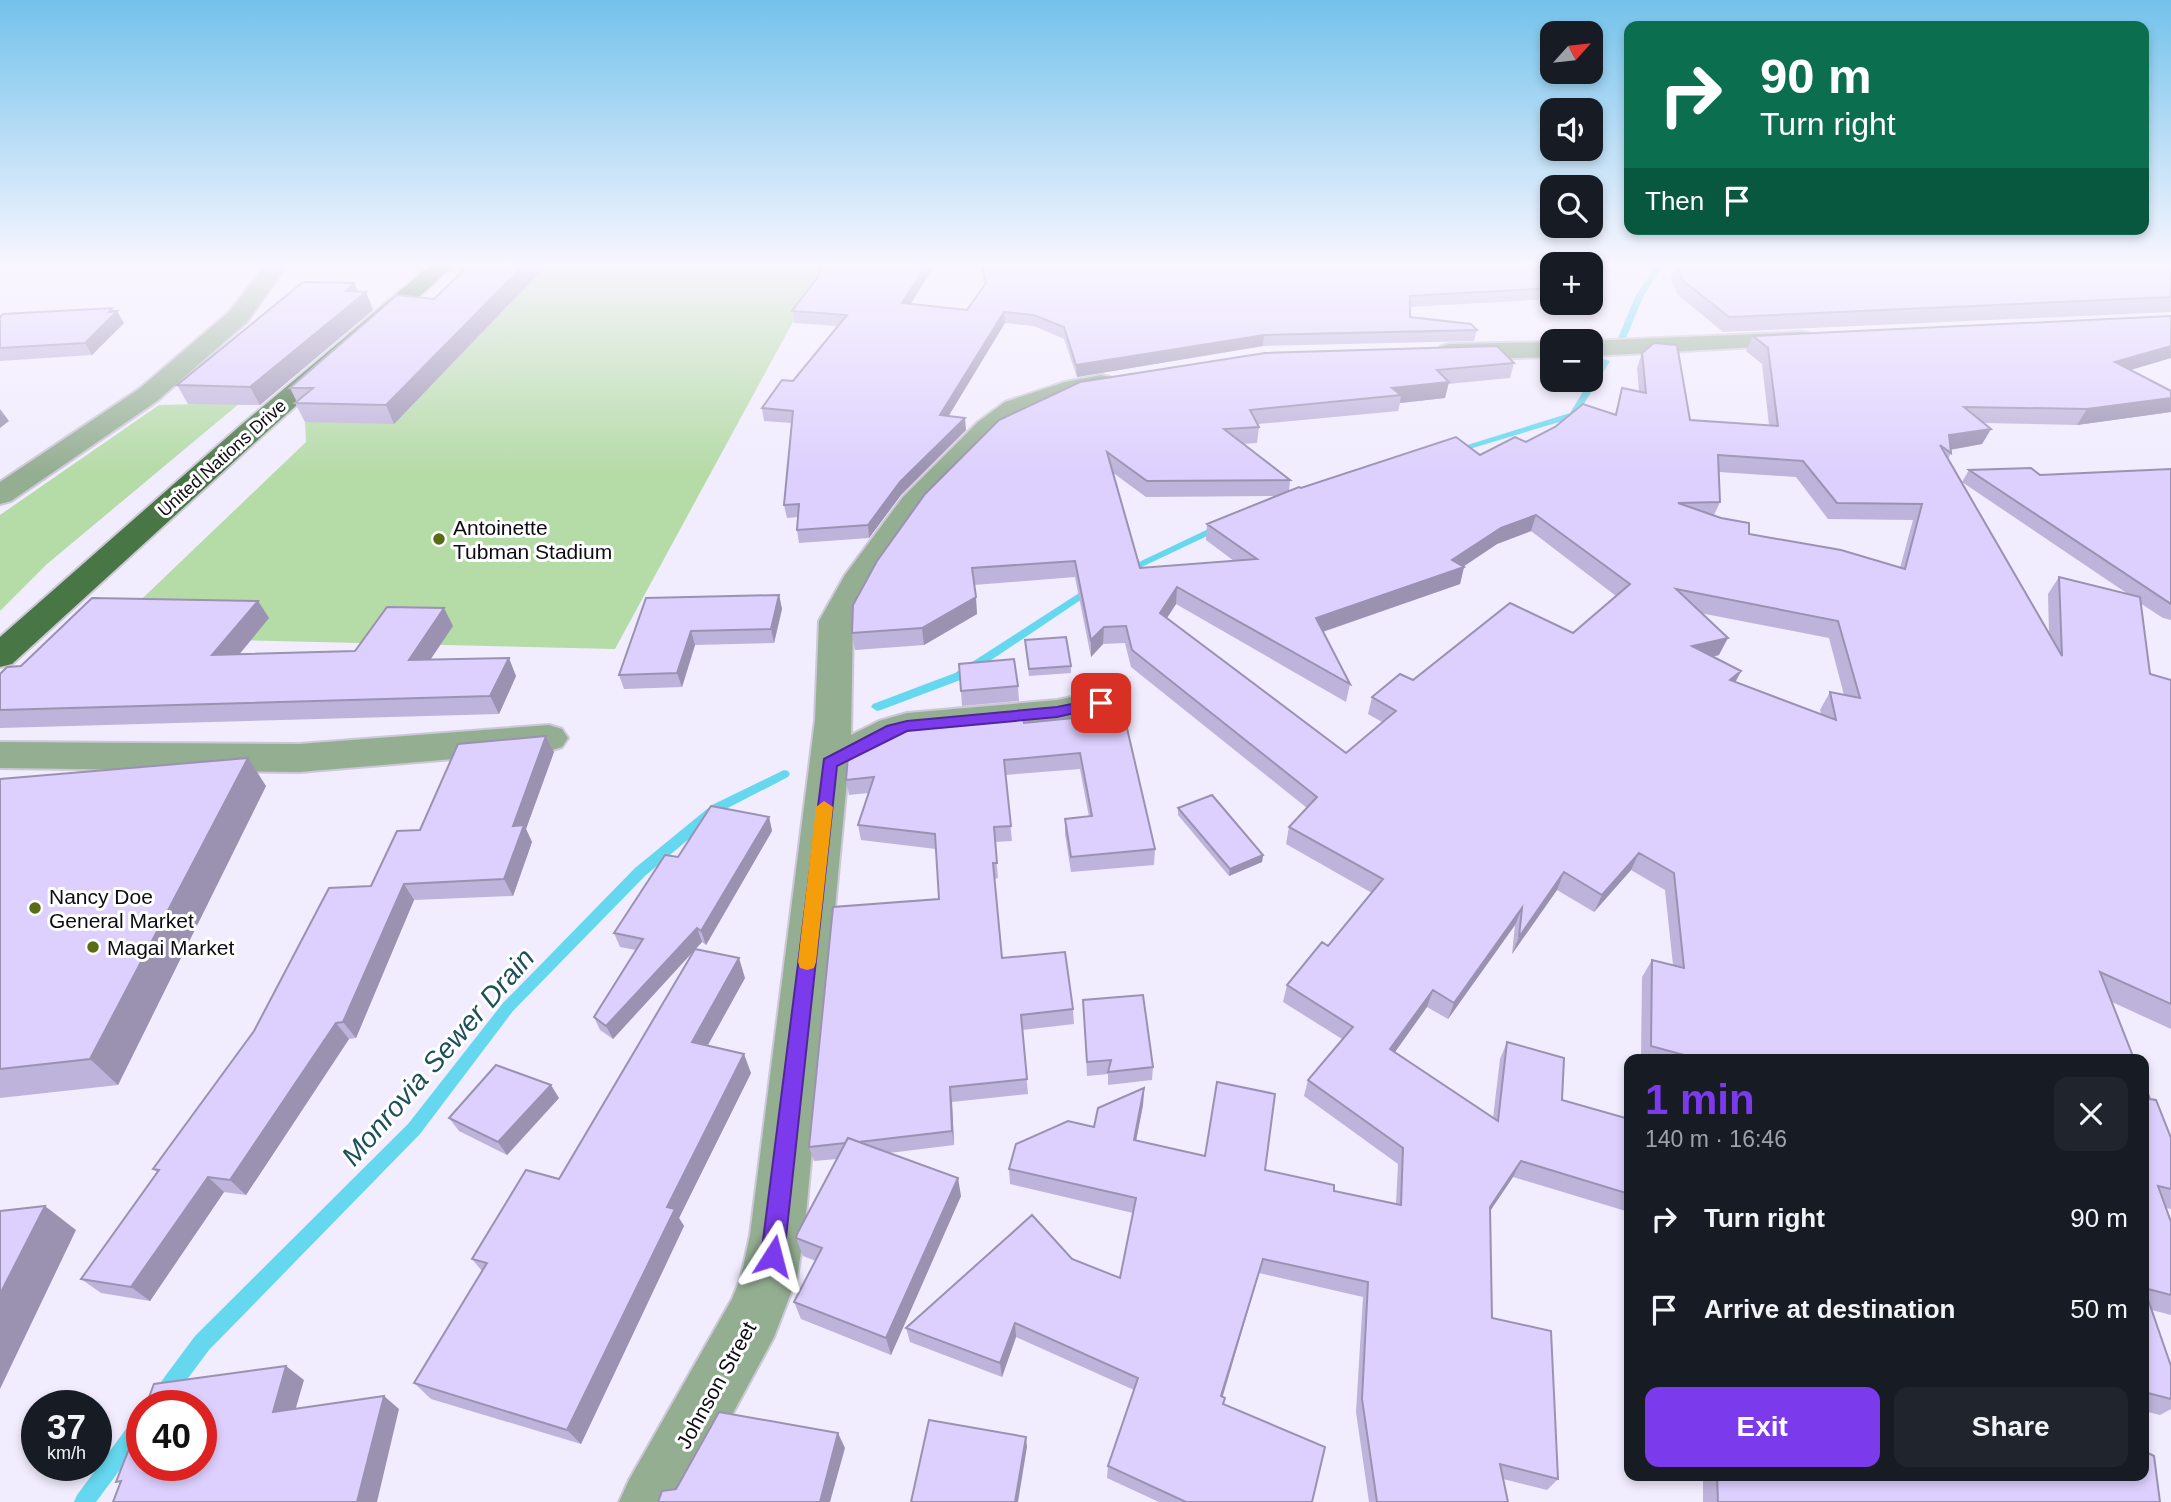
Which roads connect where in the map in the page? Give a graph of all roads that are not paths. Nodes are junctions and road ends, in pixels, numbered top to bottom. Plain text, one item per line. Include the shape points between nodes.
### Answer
1 (219, 333) edge
2 (365, 333) edge
3 (1822, 338) edge
4 (1603, 347) edge
5 (1540, 349) edge
6 (1420, 352) edge
7 (1136, 377) edge
8 (0, 495) edge
9 (0, 656) edge
10 (1101, 703) edge
11 (549, 738) dead end
12 (0, 755) edge
13 (829, 763) junction
14 (650, 1502) edge

1 - 8 street via 148,395
2 - 9 main road, United Nations Drive
3 - 4 street
5 - 6 street
7 - 13 street, Johnson Street via 1074,388 1015,408 988,428 915,503 861,575 836,621
10 - 13 street via 1057,712 907,726
11 - 12 street via 299,758
13 - 14 street, Johnson Street via 769,1277 754,1317

